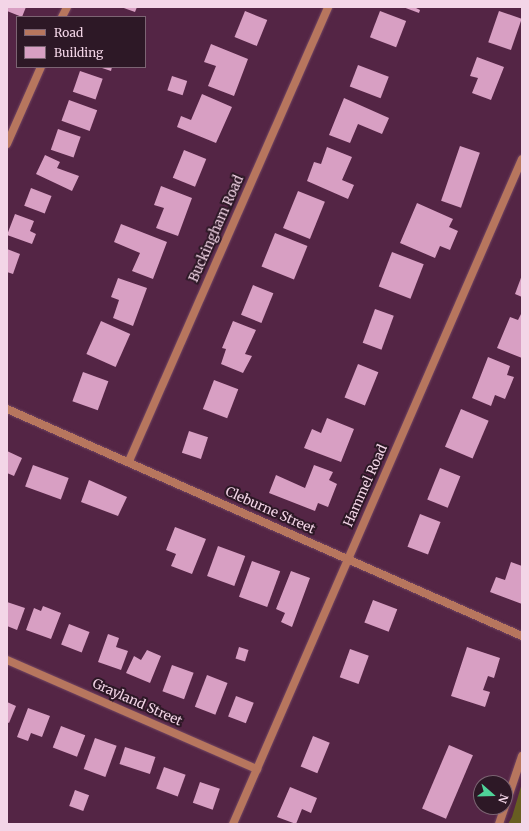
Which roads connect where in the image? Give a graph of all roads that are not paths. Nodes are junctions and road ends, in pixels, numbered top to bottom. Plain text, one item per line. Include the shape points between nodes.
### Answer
1 (67, 7) edge
2 (328, 7) edge
3 (62, 16) edge
4 (41, 68) edge
5 (7, 144) edge
6 (522, 159) edge
7 (7, 409) edge
8 (129, 461) junction
9 (348, 559) junction
10 (522, 636) edge
11 (7, 660) edge
12 (522, 756) edge
13 (257, 769) junction
14 (233, 824) edge
15 (499, 824) edge

1 - 3 street
2 - 8 street, Buckingham Road
4 - 5 street
6 - 9 street, Hammel Road
7 - 8 street, Cleburne Street
8 - 9 street, Cleburne Street
9 - 10 street, Cleburne Street
9 - 13 street, Hammel Road
11 - 13 street, Grayland Street
12 - 15 street
13 - 14 street, Hammel Road

